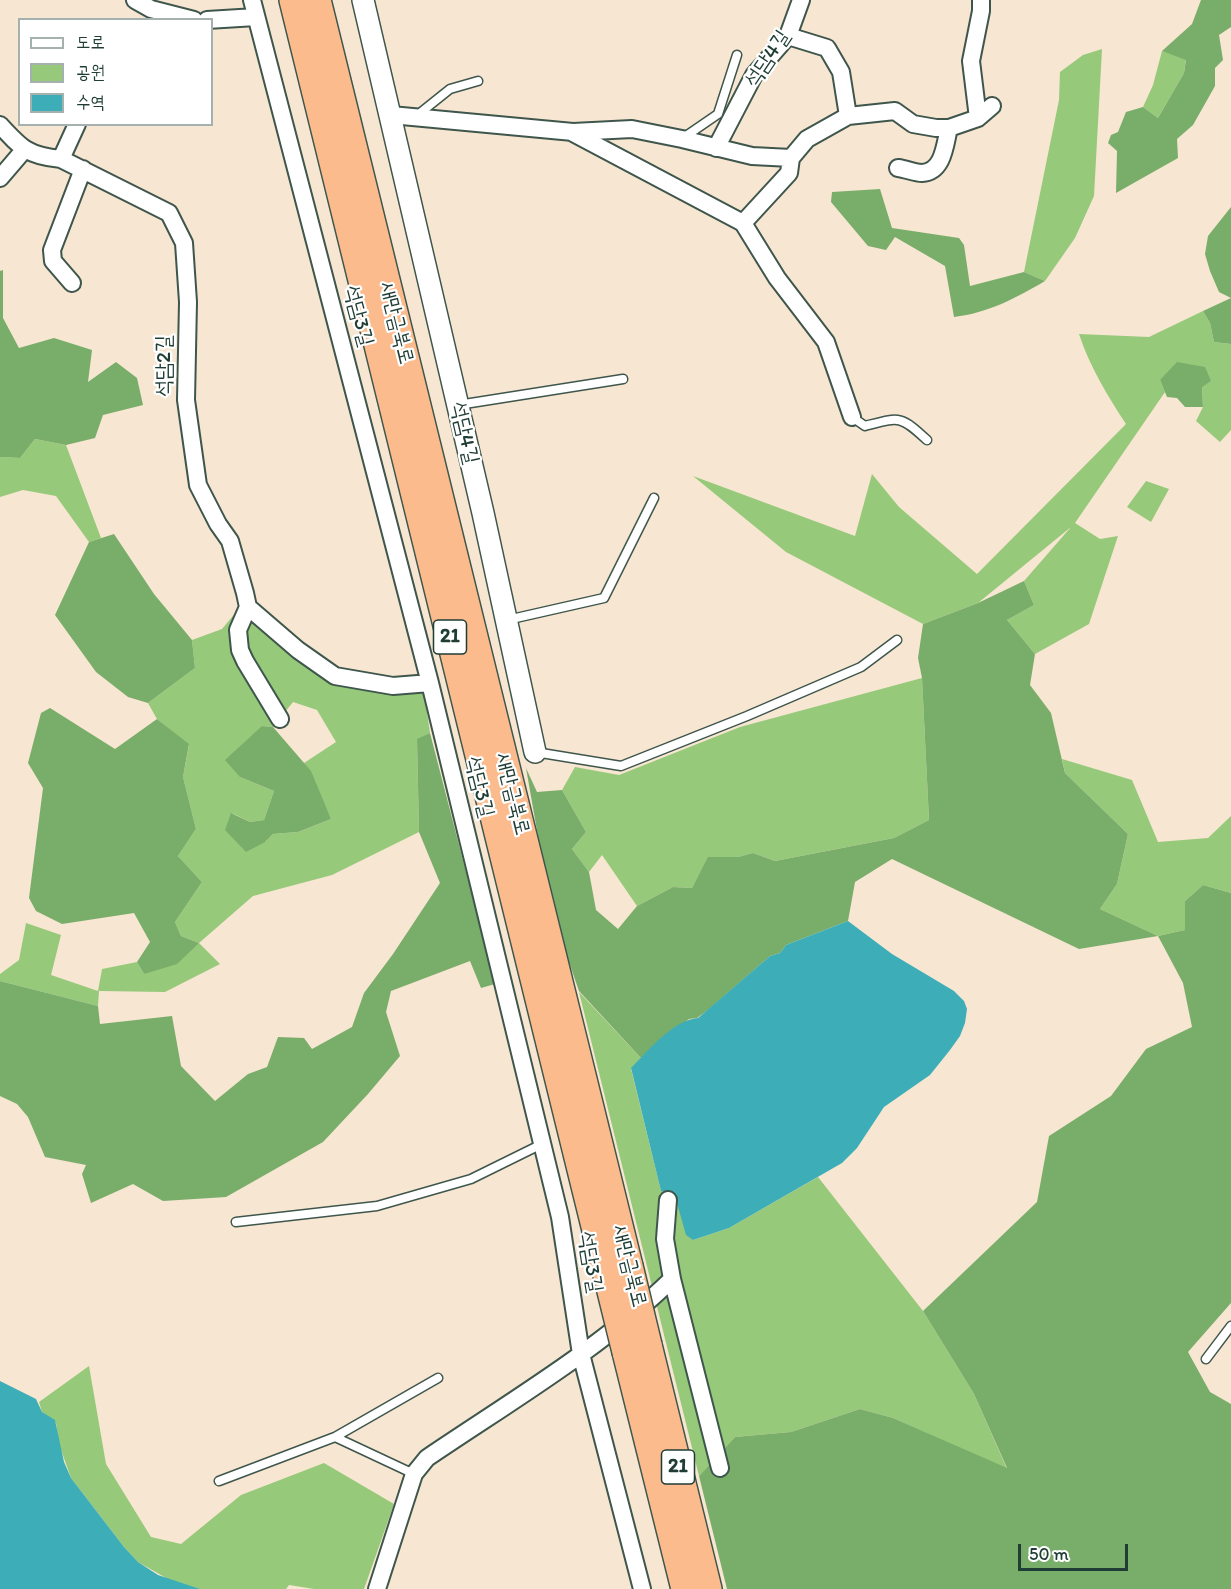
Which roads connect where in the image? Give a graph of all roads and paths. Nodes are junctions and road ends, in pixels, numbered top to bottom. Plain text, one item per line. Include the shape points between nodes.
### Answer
1 (135, 0) edge
2 (252, 0) edge
3 (293, 0) edge
4 (317, 0) edge
5 (363, 0) edge
6 (801, 0) edge
7 (981, 0) edge
8 (147, 14) edge
9 (256, 17) junction
10 (178, 18) edge
11 (213, 20) edge
12 (788, 36) junction
13 (737, 55) dead end
14 (478, 81) dead end
15 (992, 106) dead end
16 (391, 115) junction
17 (848, 116) junction
18 (415, 117) junction
19 (978, 118) junction
20 (0, 125) edge
21 (75, 126) edge
22 (949, 128) junction
23 (573, 132) junction
24 (682, 138) junction
25 (716, 148) junction
26 (24, 150) junction
27 (791, 158) junction
28 (61, 159) junction
29 (898, 168) dead end
30 (83, 169) junction
31 (0, 178) edge
32 (743, 223) junction
33 (72, 283) dead end
34 (623, 378) dead end
35 (458, 405) junction
36 (852, 417) joint
37 (927, 440) dead end
38 (654, 498) dead end
39 (248, 607) junction
40 (506, 620) junction
41 (897, 640) dead end
42 (430, 683) junction
43 (280, 719) dead end
44 (535, 752) joint
45 (542, 1144) junction
46 (668, 1200) dead end
47 (236, 1222) dead end
48 (618, 1271) junction
49 (672, 1279) junction
50 (1231, 1326) edge
51 (637, 1348) junction
52 (581, 1354) junction
53 (1206, 1359) dead end
54 (438, 1378) dead end
55 (335, 1437) junction
56 (720, 1468) dead end
57 (414, 1474) junction
58 (219, 1481) dead end
59 (377, 1589) edge
60 (642, 1589) edge
61 (685, 1589) edge
62 (708, 1589) edge

1 - 8 street
2 - 9 street, 석담3길
3 - 48 highway, 새만금북로 / 21
4 - 48 highway, 새만금북로 / 21
5 - 16 street, 석담4길
6 - 12 street, 석담4길
7 - 19 street via 971,60
8 - 10 street
9 - 11 street
9 - 42 street, 석담3길
12 - 17 street via 827,48 841,72
12 - 25 street, 석담4길 via 754,75
13 - 24 lane via 718,114
14 - 18 lane via 450,89
15 - 19 street
16 - 18 street
16 - 35 street, 석담4길
17 - 22 street via 896,111 913,123
17 - 27 street via 807,139
18 - 23 street
19 - 22 street
20 - 26 street
21 - 28 street
22 - 29 street via 941,160 933,170 923,173
23 - 24 street via 632,129
23 - 32 street
24 - 25 street
25 - 27 street via 752,156
26 - 28 street, 석담2길
26 - 31 street
27 - 32 street via 789,173
28 - 30 street, 석담2길
30 - 33 street via 52,250 53,261
30 - 39 street, 석담2길 via 169,213 184,243 188,303 186,400 198,485 230,541
32 - 36 street via 777,278 826,342
34 - 35 lane
35 - 40 street, 석담4길
36 - 37 lane via 865,426 896,418 908,422
38 - 40 lane via 604,597
39 - 42 street via 335,676 393,686
39 - 43 street via 238,630 240,650
40 - 44 street, 석담4길
41 - 44 lane via 861,666 621,766
42 - 45 street, 석담3길
45 - 47 lane via 471,1179 377,1206
45 - 52 street, 석담3길 via 560,1217
46 - 49 street via 665,1239
48 - 51 highway, 새만금북로 / 21, bridge
49 - 52 street
49 - 56 street
50 - 53 lane
51 - 61 highway, 새만금북로 / 21
51 - 62 highway, 새만금북로 / 21
52 - 57 street via 427,1458
52 - 60 street, 석담3길
54 - 55 lane
55 - 57 lane
55 - 58 lane
57 - 59 street

